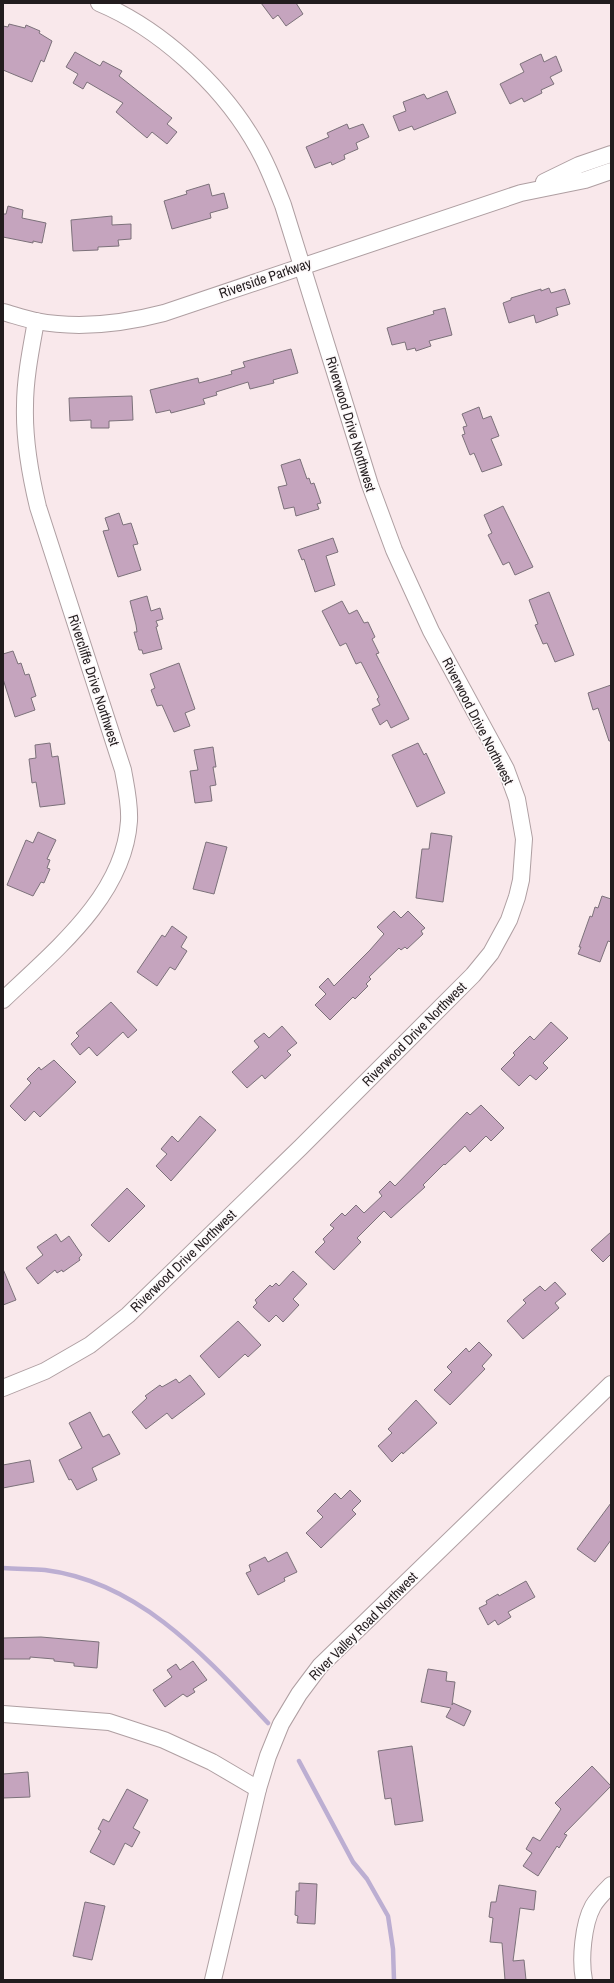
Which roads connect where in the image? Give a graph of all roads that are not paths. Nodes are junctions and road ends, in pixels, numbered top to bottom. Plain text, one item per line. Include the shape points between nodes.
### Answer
1 (99, 3) edge
2 (611, 154) edge
3 (611, 171) edge
4 (521, 193) junction
5 (302, 265) junction
6 (3, 312) edge
7 (36, 321) junction
8 (3, 1000) edge
9 (611, 1384) edge
10 (3, 1388) edge
11 (3, 1714) edge
12 (258, 1789) junction
13 (611, 1885) edge
14 (212, 1980) edge
15 (584, 1980) edge

1 - 5 street, Riverwood Drive Northwest via 146,30 178,54 208,80 233,110 252,138 270,173 283,204
2 - 4 street, Riverside Parkway via 578,165
3 - 4 street, Riverside Parkway via 584,180
4 - 5 street, Riverside Parkway
5 - 7 street, Riverside Parkway via 141,319 85,325
5 - 10 street, Riverwood Drive Northwest via 370,485 394,550 431,631 506,770 517,799 524,840 517,897 509,920 491,952 473,974 301,1147 128,1315 90,1345 45,1371
6 - 7 street, Riverside Parkway
7 - 8 street, Rivercliffe Drive Northwest via 25,406 31,480 123,770 129,821 123,854 105,892 67,938
9 - 12 street, River Valley Road Northwest via 320,1666 281,1724
11 - 12 street via 109,1722 164,1740 212,1762
12 - 14 street, River Valley Road Northwest
13 - 15 street via 593,1906 585,1930 582,1971

